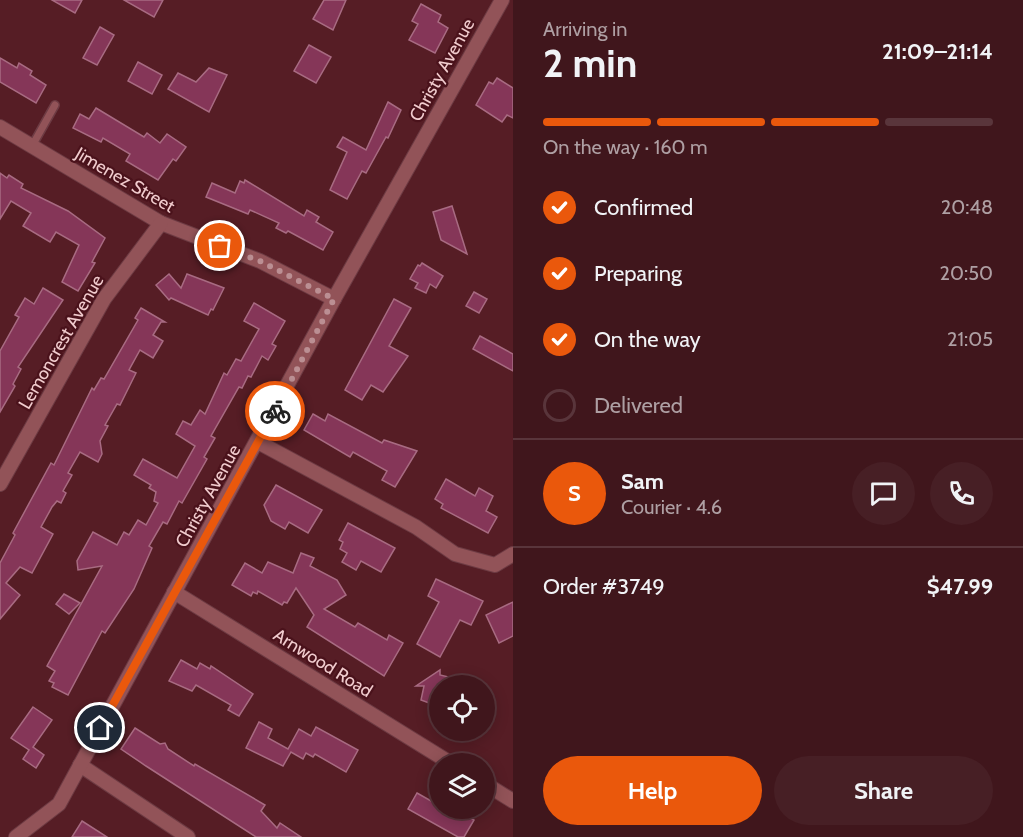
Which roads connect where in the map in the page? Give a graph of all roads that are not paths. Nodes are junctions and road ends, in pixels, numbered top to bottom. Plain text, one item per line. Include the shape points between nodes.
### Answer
1 (502, 0) edge
2 (55, 105) dead end
3 (0, 127) edge
4 (32, 146) junction
5 (161, 223) junction
6 (334, 299) junction
7 (258, 442) junction
8 (0, 484) edge
9 (513, 554) edge
10 (174, 592) junction
11 (434, 753) edge
12 (80, 765) junction
13 (495, 790) edge
14 (513, 801) edge
15 (16, 837) edge
16 (188, 837) edge

1 - 6 street, Christy Avenue
2 - 4 lane
3 - 4 street, Jimenez Street
4 - 5 street, Jimenez Street
5 - 6 street, Jimenez Street via 260,261
5 - 8 street, Lemoncrest Avenue via 104,299
6 - 7 street, Christy Avenue
7 - 9 street via 407,522 455,554 495,565
7 - 10 street, Christy Avenue
10 - 11 street, Arnwood Road
10 - 12 street, Christy Avenue
12 - 15 street, Christy Avenue via 59,804
12 - 16 street
13 - 14 street

